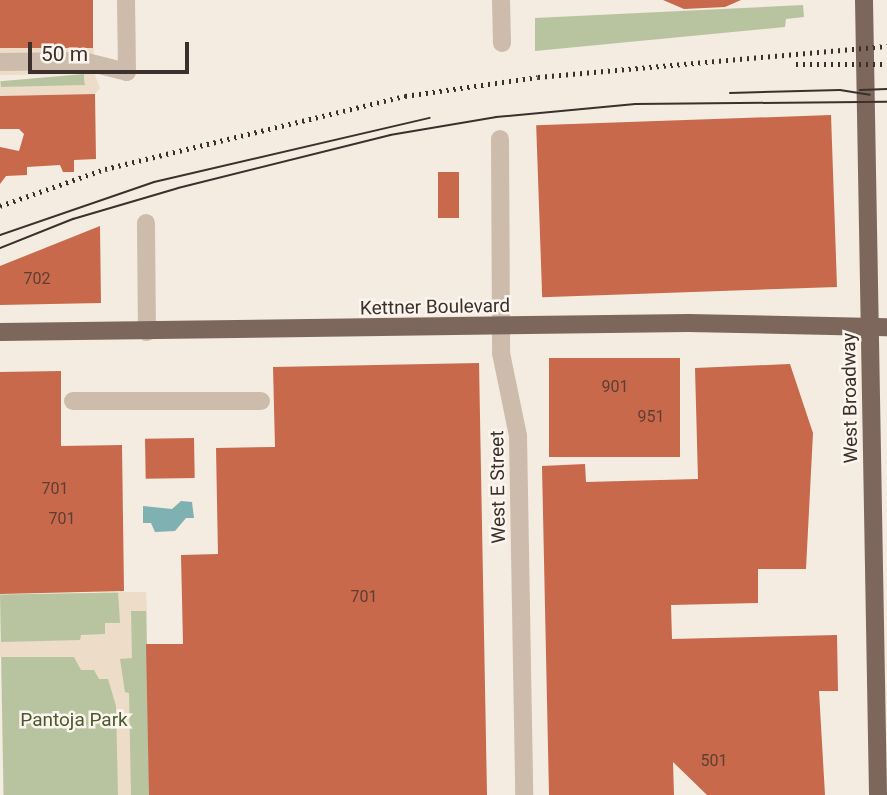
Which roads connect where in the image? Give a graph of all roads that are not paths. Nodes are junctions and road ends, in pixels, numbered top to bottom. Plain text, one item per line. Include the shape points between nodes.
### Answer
1 (126, 0) edge
2 (501, 0) edge
3 (864, 0) edge
4 (502, 43) dead end
5 (0, 62) edge
6 (500, 139) dead end
7 (146, 223) dead end
8 (882, 323) edge
9 (501, 327) junction
10 (0, 332) edge
11 (147, 332) junction
12 (73, 401) dead end
13 (261, 401) dead end
14 (881, 588) edge
15 (524, 795) edge
16 (878, 795) edge

1 - 5 street via 127,72 83,61
2 - 4 street
3 - 8 main road, West Broadway
6 - 9 street, West E Street
7 - 11 street
8 - 9 main road, Kettner Boulevard
8 - 14 main road, West Broadway
9 - 11 main road, Kettner Boulevard
9 - 15 street, West E Street via 501,353 518,436
10 - 11 main road, Kettner Boulevard
12 - 13 street
14 - 16 main road, West Broadway

